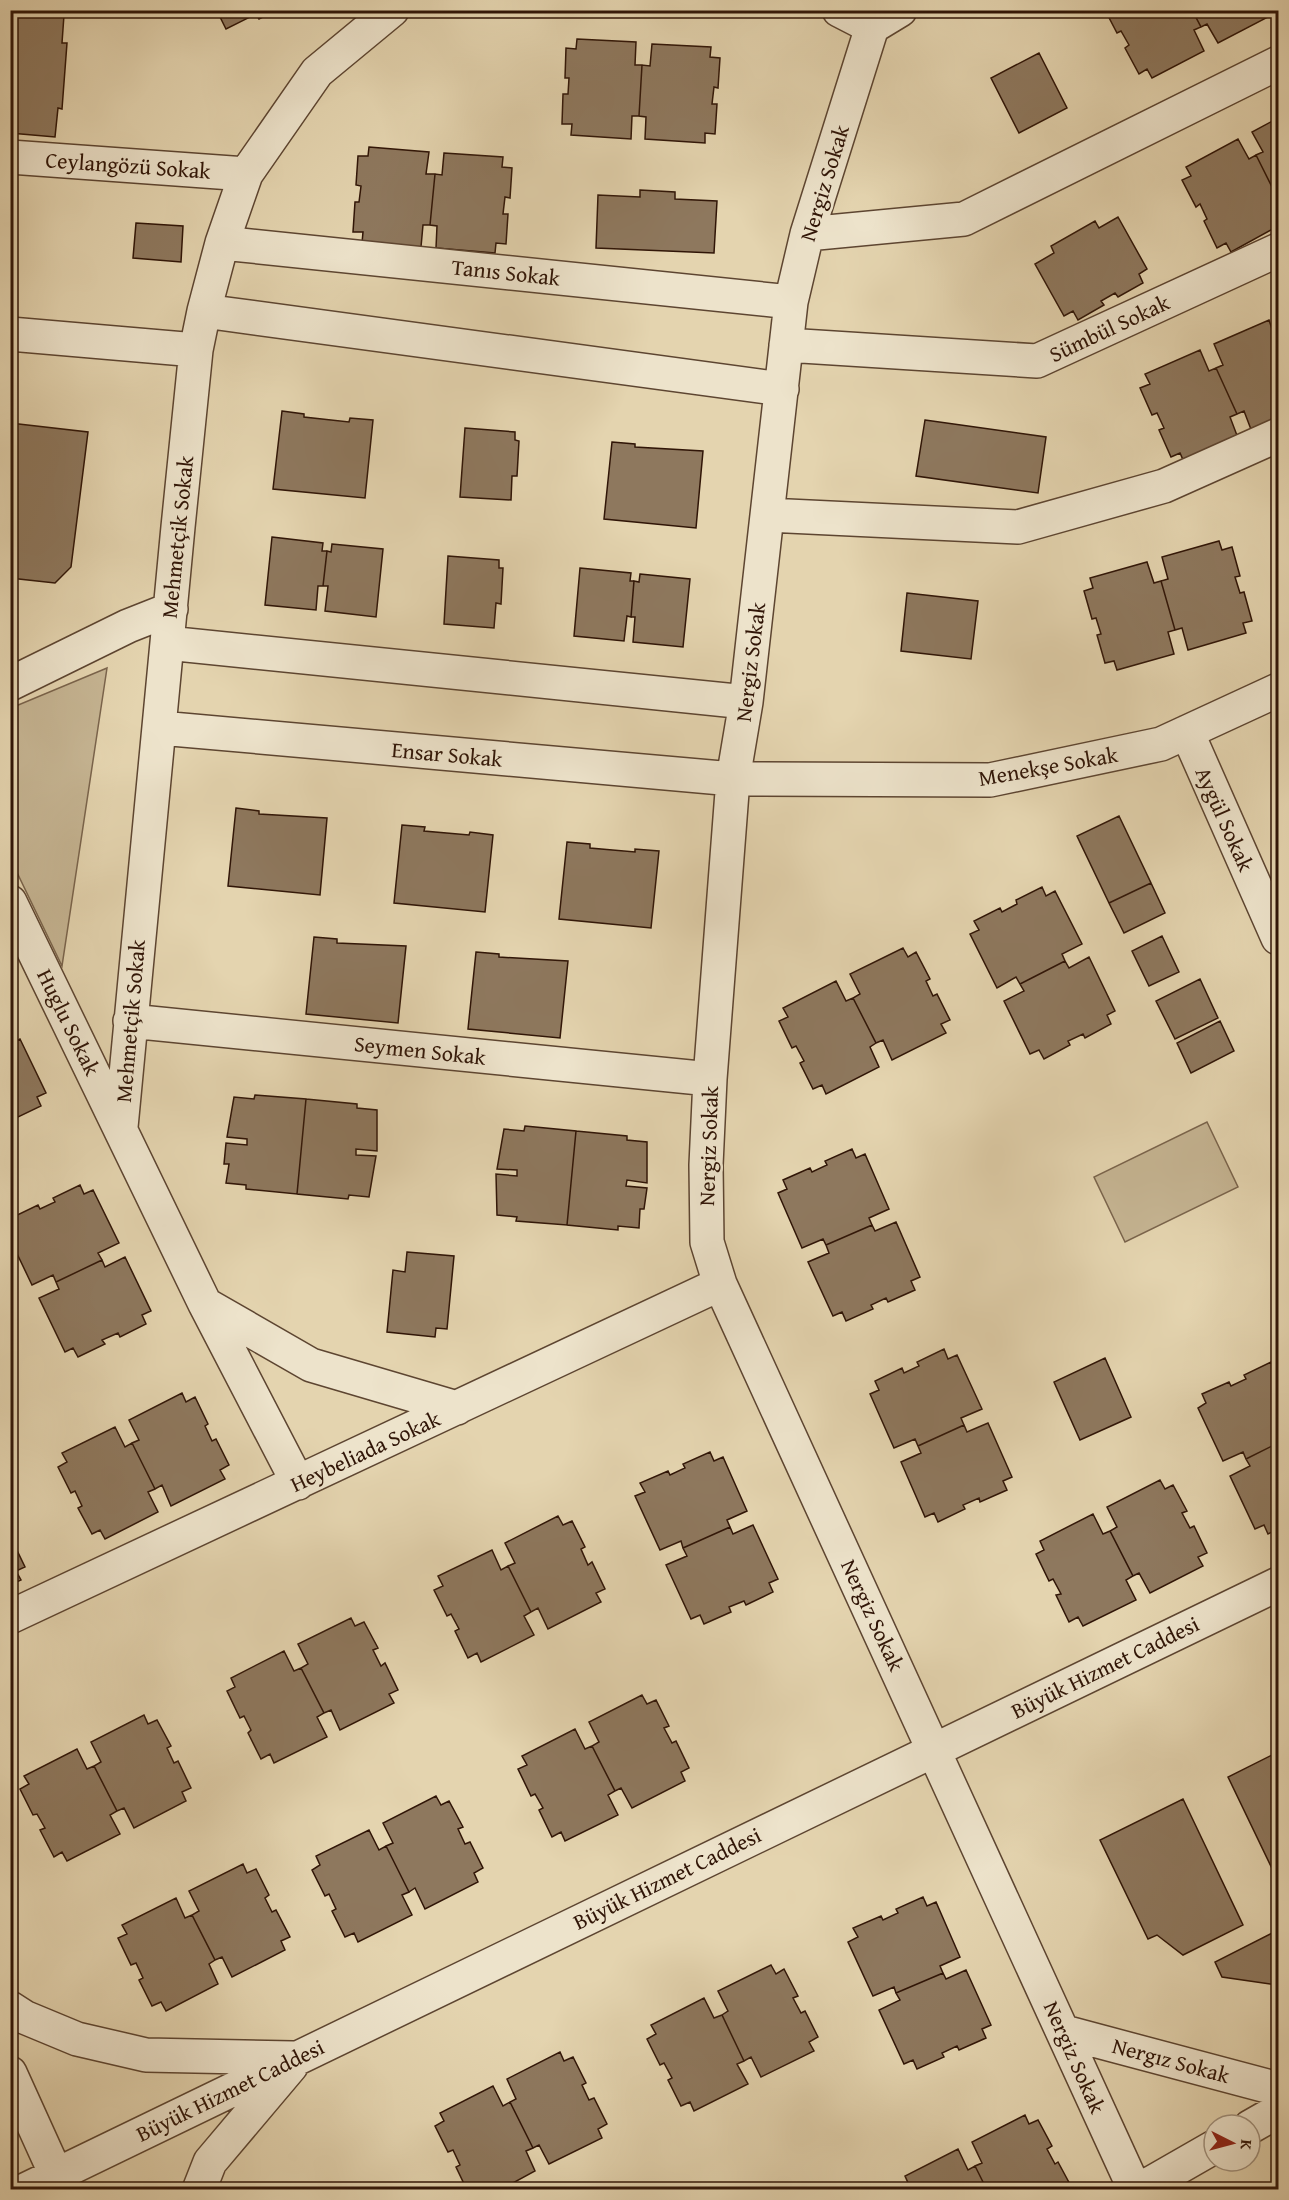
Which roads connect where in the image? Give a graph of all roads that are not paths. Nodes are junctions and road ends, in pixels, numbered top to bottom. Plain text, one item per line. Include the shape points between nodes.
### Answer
1 (392, 10) edge
2 (839, 10) edge
3 (900, 10) edge
4 (872, 27) junction
5 (1278, 63) edge
6 (10, 157) edge
7 (246, 174) junction
8 (807, 234) junction
9 (222, 243) junction
10 (1278, 250) edge
11 (791, 302) junction
12 (204, 311) junction
13 (10, 334) edge
14 (786, 345) junction
15 (196, 350) junction
16 (782, 389) junction
17 (1278, 435) edge
18 (767, 515) junction
19 (171, 609) junction
20 (167, 643) junction
21 (10, 684) edge
22 (1278, 690) edge
23 (746, 702) junction
24 (160, 728) junction
25 (1187, 732) junction
26 (733, 779) junction
27 (10, 902) edge
28 (1278, 938) edge
29 (130, 1021) junction
30 (710, 1079) junction
31 (122, 1127) junction
32 (720, 1284) junction
33 (205, 1304) junction
34 (457, 1408) junction
35 (298, 1483) junction
36 (1278, 1584) edge
37 (10, 1617) edge
38 (934, 1748) junction
39 (10, 2008) edge
40 (1064, 2032) junction
41 (298, 2058) junction
42 (10, 2073) edge
43 (1278, 2089) edge
44 (1278, 2111) edge
45 (1262, 2120) edge
46 (1202, 2154) edge
47 (60, 2181) edge
48 (25, 2190) edge
49 (199, 2190) edge
50 (1137, 2190) edge

1 - 7 street, Mehmetçik Sokak via 317,72
2 - 4 street
3 - 4 street
4 - 8 street, Nergiz Sokak
5 - 8 street via 964,219
6 - 7 street, Ceylangözü Sokak
7 - 9 street, Mehmetçik Sokak
8 - 11 street, Nergiz Sokak
9 - 11 street, Tanıs Sokak
9 - 12 street, Mehmetçik Sokak
10 - 14 street, Sümbül Sokak via 1037,361
11 - 14 street, Nergiz Sokak
12 - 15 street, Mehmetçik Sokak
12 - 16 street
13 - 15 street
14 - 16 street, Nergiz Sokak
15 - 19 street, Mehmetçik Sokak
16 - 18 street, Nergiz Sokak
17 - 18 street via 1164,486 1018,526
18 - 23 street, Nergiz Sokak
19 - 20 street, Mehmetçik Sokak
19 - 21 street
20 - 23 street
20 - 24 street, Mehmetçik Sokak
22 - 25 street, Menekşe Sokak
23 - 26 street, Nergiz Sokak
24 - 26 street, Ensar Sokak
24 - 29 street, Mehmetçik Sokak
25 - 26 street, Menekşe Sokak via 1161,744 990,780
25 - 28 street, Aygül Sokak
26 - 30 street, Nergiz Sokak
27 - 31 street, Huglu Sokak
29 - 30 street, Seymen Sokak
29 - 31 street, Mehmetçik Sokak
30 - 32 street, Nergiz Sokak via 707,1242
31 - 33 street, Huglu Sokak
32 - 34 street, Heybeliada Sokak
32 - 38 street, Nergiz Sokak
33 - 34 street via 311,1365
33 - 35 street, Huglu Sokak
34 - 35 street, Heybeliada Sokak
35 - 37 street, Heybeliada Sokak
36 - 38 street, Büyük Hizmet Caddesi
38 - 40 street, Nergiz Sokak
38 - 41 street, Büyük Hizmet Caddesi
39 - 41 street via 77,2039 146,2055
40 - 43 street, Nergız Sokak
40 - 50 street, Nergiz Sokak
41 - 47 street, Büyük Hizmet Caddesi
41 - 49 street via 210,2162
42 - 47 street
44 - 45 street
46 - 50 street
47 - 48 street, Büyük Hizmet Caddesi

